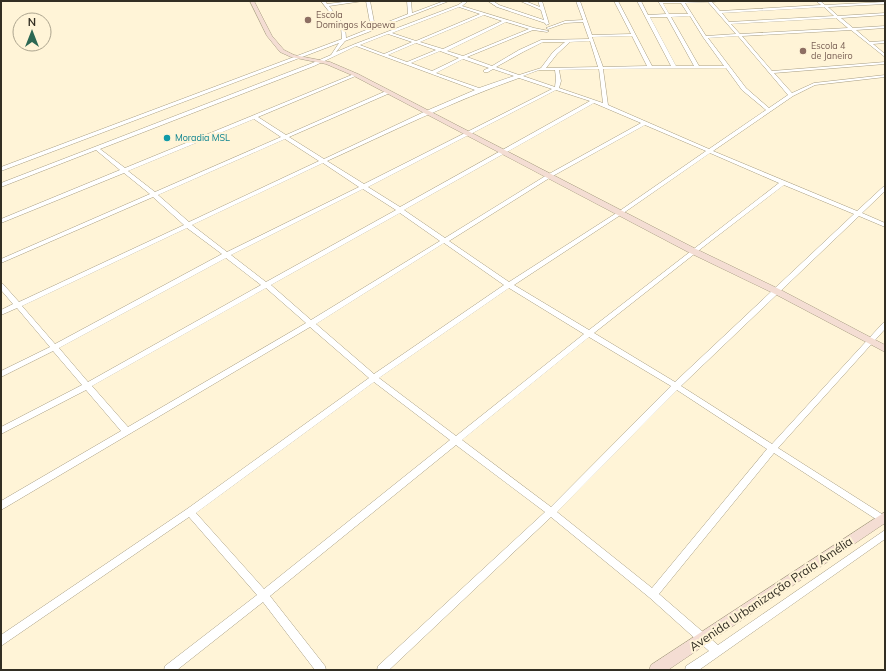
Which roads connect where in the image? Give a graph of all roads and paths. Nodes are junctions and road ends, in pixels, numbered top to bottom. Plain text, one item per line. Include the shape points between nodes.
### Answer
1 (252, 1) edge
2 (323, 1) edge
3 (361, 1) edge
4 (368, 1) edge
5 (409, 1) edge
6 (447, 1) edge
7 (472, 1) edge
8 (490, 1) edge
9 (522, 1) edge
10 (540, 1) edge
11 (578, 1) edge
12 (616, 1) edge
13 (639, 1) edge
14 (709, 1) edge
15 (719, 1) edge
16 (818, 1) edge
17 (465, 2) edge
18 (661, 2) edge
19 (682, 2) edge
20 (885, 4) edge
21 (326, 5) junction
22 (459, 6) junction
23 (824, 6) junction
24 (542, 9) junction
25 (718, 12) junction
26 (483, 14) junction
27 (885, 14) edge
28 (410, 15) junction
29 (669, 15) junction
30 (691, 15) junction
31 (647, 16) junction
32 (837, 17) junction
33 (505, 21) junction
34 (585, 21) junction
35 (546, 22) junction
36 (728, 23) junction
37 (885, 27) edge
38 (372, 29) junction
39 (533, 29) junction
40 (547, 29) junction
41 (851, 30) junction
42 (389, 33) junction
43 (634, 35) junction
44 (739, 35) junction
45 (705, 37) junction
46 (590, 38) junction
47 (344, 40) junction
48 (547, 40) junction
49 (569, 40) junction
50 (417, 42) junction
51 (885, 42) edge
52 (869, 43) junction
53 (356, 45) junction
54 (441, 50) junction
55 (385, 55) junction
56 (298, 56) junction
57 (332, 56) junction
58 (885, 56) edge
59 (464, 57) junction
60 (322, 61) junction
61 (548, 62) junction
62 (408, 63) junction
63 (885, 63) edge
64 (492, 67) junction
65 (650, 67) junction
66 (674, 67) junction
67 (543, 68) junction
68 (558, 68) junction
69 (601, 68) junction
70 (697, 68) junction
71 (727, 68) junction
72 (486, 71) dead end
73 (771, 72) junction
74 (432, 73) junction
75 (356, 75) junction
76 (516, 76) junction
77 (885, 76) edge
78 (557, 88) junction
79 (480, 90) junction
80 (388, 92) junction
81 (791, 95) junction
82 (594, 101) junction
83 (606, 106) junction
84 (768, 110) junction
85 (428, 112) junction
86 (254, 117) junction
87 (645, 123) junction
88 (467, 133) junction
89 (286, 137) junction
90 (96, 148) junction
91 (710, 151) junction
92 (505, 152) junction
93 (324, 161) junction
94 (1, 169) edge
95 (124, 171) junction
96 (549, 176) junction
97 (783, 183) junction
98 (1, 185) edge
99 (363, 187) junction
100 (885, 188) edge
101 (154, 194) junction
102 (400, 210) junction
103 (620, 213) junction
104 (859, 214) junction
105 (1, 221) edge
106 (885, 224) edge
107 (189, 226) junction
108 (444, 241) junction
109 (693, 251) junction
110 (226, 255) junction
111 (1, 261) edge
112 (509, 285) junction
113 (1, 286) edge
114 (266, 286) junction
115 (776, 291) junction
116 (18, 305) junction
117 (1, 313) edge
118 (310, 324) junction
119 (885, 325) edge
120 (589, 335) junction
121 (871, 342) junction
122 (54, 348) junction
123 (885, 349) edge
124 (1, 374) edge
125 (374, 378) junction
126 (86, 386) junction
127 (676, 386) junction
128 (1, 431) edge
129 (126, 431) junction
130 (457, 440) junction
131 (773, 448) junction
132 (1, 506) edge
133 (190, 512) junction
134 (551, 512) junction
135 (884, 519) edge
136 (885, 534) edge
137 (653, 595) junction
138 (264, 596) junction
139 (703, 639) junction
140 (1, 642) edge
141 (717, 651) junction
142 (169, 670) edge
143 (321, 670) edge
144 (382, 670) edge
145 (656, 670) edge
146 (690, 670) edge

1 - 56 main road via 269,36 278,48 286,54
2 - 21 street
3 - 21 street
4 - 38 street
5 - 28 street
6 - 28 street
7 - 17 street
8 - 35 street
9 - 24 street
10 - 24 street
11 - 34 street
12 - 43 street
13 - 31 street
14 - 15 street
14 - 19 street
14 - 25 street
16 - 23 street
17 - 22 street
18 - 19 street
18 - 29 street
19 - 30 street
20 - 23 street
21 - 47 street via 343,27
22 - 26 street
22 - 42 street
23 - 25 street
23 - 32 street
24 - 35 street
25 - 36 street
26 - 33 street
26 - 50 street
27 - 32 street
28 - 38 street
29 - 30 street
29 - 31 street
29 - 70 street
30 - 45 street
31 - 66 street
32 - 36 street
32 - 41 street
33 - 39 street
33 - 54 street
34 - 40 street via 565,22
34 - 46 street
35 - 40 street
36 - 44 street
37 - 41 street
38 - 47 street
39 - 40 street
39 - 59 street
40 - 48 street
41 - 44 street
41 - 52 street
42 - 50 street
42 - 53 street
43 - 46 street
43 - 65 street
44 - 45 street
44 - 73 street
45 - 71 street
46 - 49 street
46 - 69 street
47 - 56 street
47 - 57 street
48 - 49 street
48 - 64 street
49 - 61 street
50 - 54 street
50 - 55 street
51 - 52 street
52 - 58 street
53 - 55 street
53 - 57 street
54 - 59 street
54 - 62 street
55 - 62 street
56 - 60 main road
56 - 94 street
57 - 60 street
59 - 64 street
59 - 74 street
60 - 75 main road
60 - 90 street
61 - 67 street
61 - 68 street
62 - 74 street
63 - 73 street
64 - 72 street
64 - 76 street
65 - 66 street
65 - 69 street
66 - 70 street
67 - 68 street
67 - 76 street
68 - 69 street
68 - 78 street
69 - 83 street
70 - 71 street
71 - 84 street via 744,89
73 - 81 street
74 - 79 street
75 - 80 main road
75 - 86 street
76 - 78 street
76 - 79 street
77 - 81 street via 814,84
78 - 82 street
78 - 88 street
79 - 85 street
80 - 85 main road
80 - 89 street
81 - 84 street
82 - 83 street
82 - 92 street
83 - 87 street
84 - 91 street
85 - 88 main road
85 - 93 street
86 - 89 street
86 - 95 street
87 - 91 street
87 - 96 street
88 - 92 main road
88 - 99 street
89 - 93 street
89 - 101 street
90 - 95 street
90 - 98 street
91 - 97 street
91 - 103 street
92 - 96 main road
92 - 102 street
93 - 99 street
93 - 107 street
95 - 101 street
95 - 105 street
96 - 103 main road
96 - 108 street
97 - 104 street
97 - 109 street
99 - 102 street
99 - 110 street
100 - 104 street
101 - 107 street
101 - 111 street
102 - 108 street
102 - 114 street
103 - 109 main road
103 - 112 street
104 - 106 street
104 - 115 street
107 - 110 street
107 - 116 street
108 - 112 street
108 - 118 street
109 - 115 main road
109 - 120 street
110 - 114 street
110 - 122 street
112 - 120 street
112 - 125 street
113 - 116 street
114 - 118 street
114 - 126 street
115 - 121 main road
115 - 127 street
116 - 117 street
116 - 122 street
118 - 125 street
118 - 129 street
119 - 121 street
120 - 127 street
120 - 130 street
121 - 123 main road
121 - 131 street
122 - 124 street
122 - 126 street
125 - 130 street
125 - 133 street
126 - 128 street
126 - 129 street
127 - 131 street
127 - 134 street
129 - 132 street
130 - 134 street
130 - 138 street
131 - 135 street
131 - 137 street
133 - 138 street
133 - 140 street
134 - 137 street
134 - 144 street
135 - 139 main road, Avenida Urbanização Praia Amélia
136 - 141 street
137 - 139 street
138 - 142 street
138 - 143 street
139 - 141 street
139 - 145 main road, Avenida Urbanização Praia Amélia
141 - 146 street

